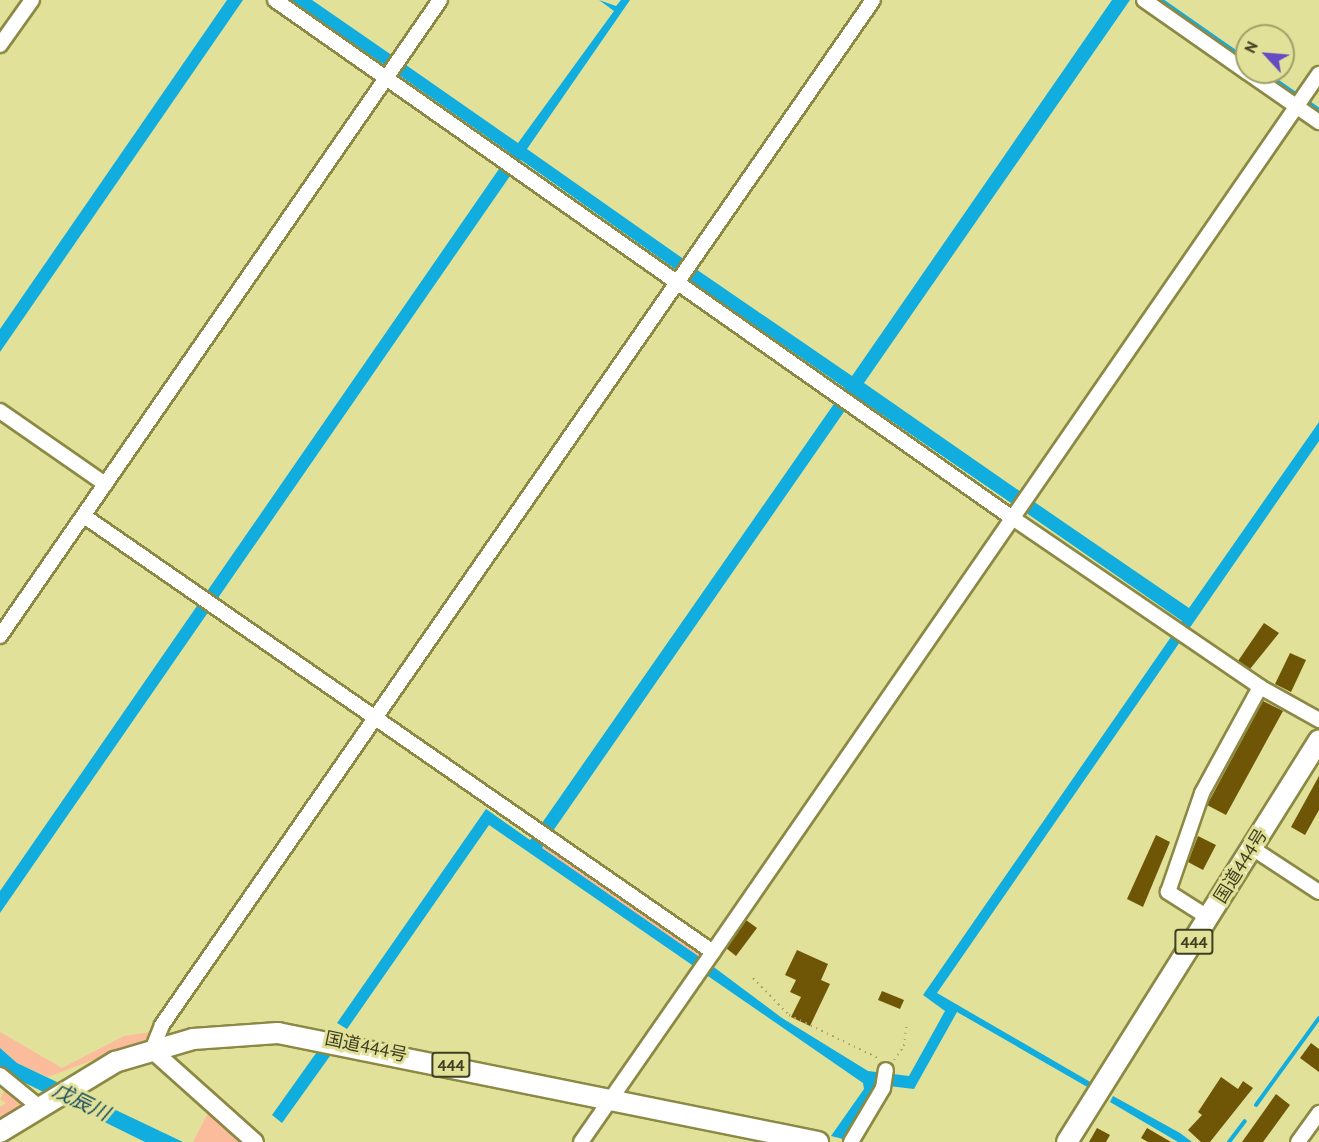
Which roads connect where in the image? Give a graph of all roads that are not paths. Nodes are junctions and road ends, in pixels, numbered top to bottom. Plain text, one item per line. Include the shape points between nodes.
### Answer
1 (32, 0) edge
2 (275, 0) edge
3 (440, 0) edge
4 (873, 0) edge
5 (1144, 0) edge
6 (0, 45) edge
7 (1235, 64) edge
8 (1319, 74) edge
9 (384, 80) junction
10 (1264, 84) edge
11 (1296, 106) junction
12 (1319, 122) edge
13 (676, 283) junction
14 (0, 411) edge
15 (105, 484) junction
16 (84, 516) junction
17 (1011, 517) junction
18 (0, 636) edge
19 (1260, 687) junction
20 (376, 718) junction
21 (1319, 720) edge
22 (1319, 741) edge
23 (1252, 848) junction
24 (1319, 892) edge
25 (1209, 918) junction
26 (713, 952) junction
27 (152, 1050) junction
28 (886, 1070) dead end
29 (0, 1075) edge
30 (612, 1099) junction
31 (38, 1106) junction
32 (1319, 1113) edge
33 (0, 1132) edge
34 (255, 1142) edge
35 (581, 1142) edge
36 (818, 1142) edge
37 (851, 1142) edge
38 (1066, 1142) edge
39 (1298, 1142) edge

1 - 6 street
2 - 9 street
3 - 9 street
4 - 13 street
5 - 7 street
8 - 11 street
9 - 13 street
9 - 15 street
10 - 11 street
11 - 12 street
11 - 17 street
13 - 17 street
13 - 20 street
14 - 15 street
15 - 16 street
16 - 18 street
16 - 20 street
17 - 19 street
17 - 26 street
19 - 21 street
19 - 25 street via 1202,793 1168,892
20 - 26 street
20 - 27 street via 162,1025
22 - 23 highway, 国道444号 / 444
23 - 24 street
23 - 25 highway, 国道444号 / 444
25 - 38 highway, 国道444号 / 444
26 - 30 street
27 - 30 highway, 国道444号 / 444 via 193,1039 278,1033
27 - 31 highway, 国道444号 / 444 via 86,1076
27 - 34 main road
28 - 37 street via 883,1088
29 - 31 street
30 - 35 street
30 - 36 highway, 国道444号 / 444
31 - 33 highway, 国道444号 / 444
32 - 39 street

